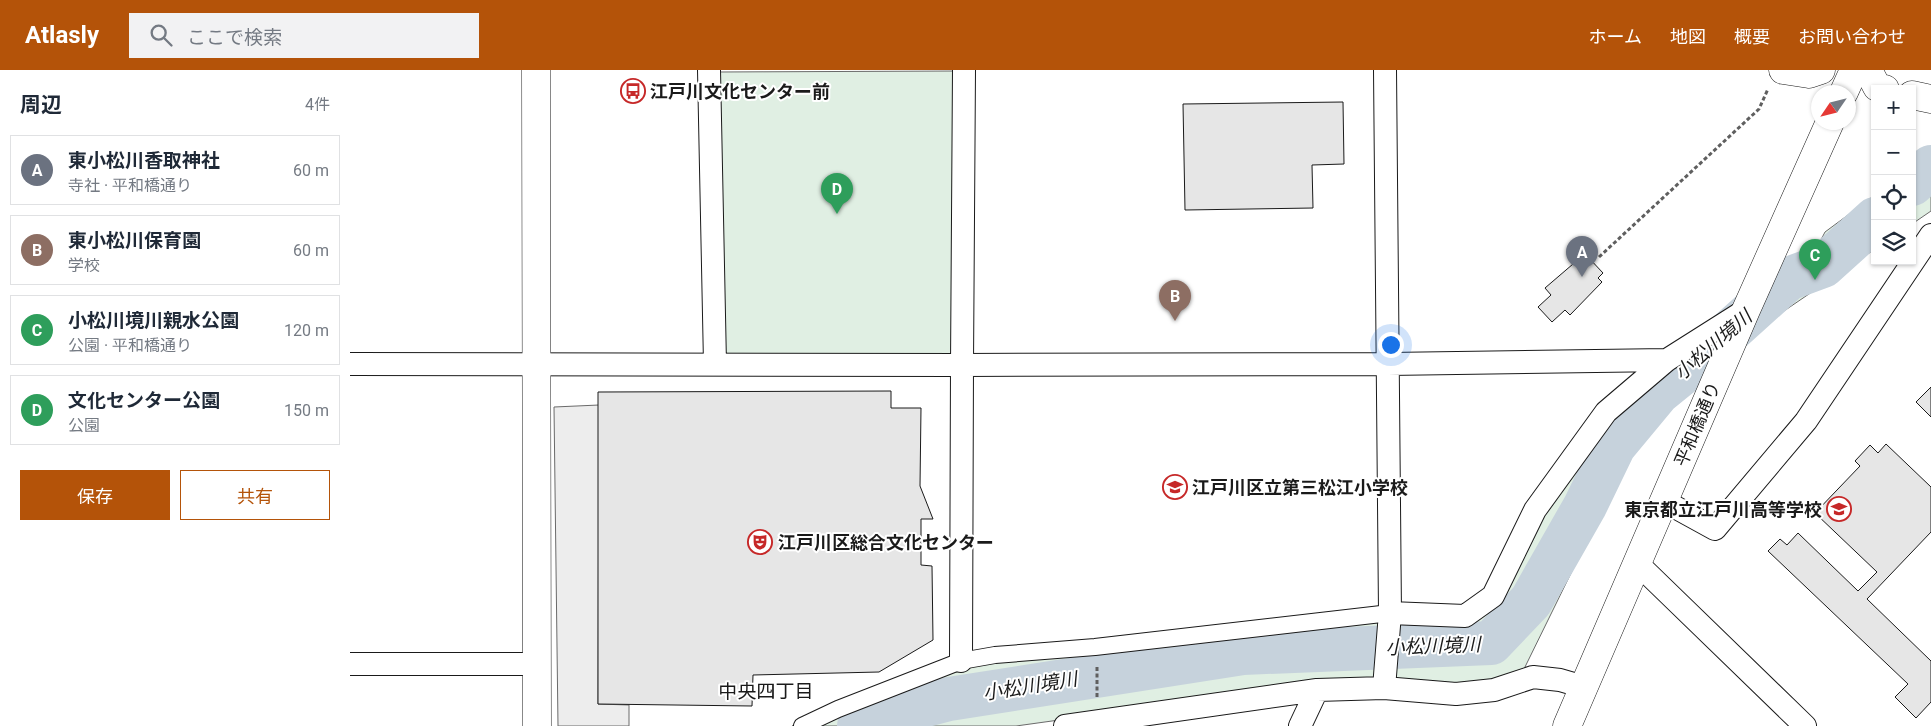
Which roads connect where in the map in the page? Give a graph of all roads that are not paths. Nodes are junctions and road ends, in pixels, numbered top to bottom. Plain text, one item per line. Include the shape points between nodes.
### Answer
1 (536, 70) edge
2 (709, 70) edge
3 (964, 70) edge
4 (1385, 70) edge
5 (1821, 70) edge
6 (1854, 70) edge
7 (1868, 70) edge
8 (1777, 77) edge
9 (1847, 85) edge
10 (1876, 85) edge
11 (1916, 96) edge
12 (1931, 99) edge
13 (1826, 130) edge
14 (1931, 235) edge
15 (1746, 310) junction
16 (1667, 360) junction
17 (350, 364) edge
18 (714, 364) junction
19 (1388, 364) junction
20 (536, 365) junction
21 (962, 365) junction
22 (1664, 501) junction
23 (1638, 564) junction
24 (1389, 619) junction
25 (961, 661) junction
26 (350, 664) edge
27 (537, 664) junction
28 (1384, 680) junction
29 (1584, 687) junction
30 (1317, 690) junction
31 (537, 726) edge
32 (802, 726) edge
33 (1065, 726) edge
34 (1300, 726) edge
35 (1566, 726) edge
36 (1805, 726) edge

1 - 20 main road
2 - 18 street
3 - 21 street
4 - 19 street
5 - 8 main road
6 - 9 main road
7 - 10 main road
11 - 12 main road
13 - 15 main road, 平和橋通り
14 - 22 street via 1806,421 1715,529
15 - 16 street
15 - 22 main road, 平和橋通り
16 - 19 street
16 - 24 street via 1606,412 1535,510 1493,596 1465,616
17 - 20 street
18 - 20 street
18 - 21 street
19 - 21 street
19 - 24 street
20 - 27 main road
21 - 25 street
22 - 23 main road, 平和橋通り
23 - 29 main road, 平和橋通り
23 - 36 street
24 - 25 street via 996,655
24 - 28 street
25 - 32 street
26 - 27 street
27 - 31 main road
28 - 29 street via 1456,694 1494,690 1533,677
28 - 30 street
29 - 35 main road, 平和橋通り
30 - 33 street
30 - 34 street

